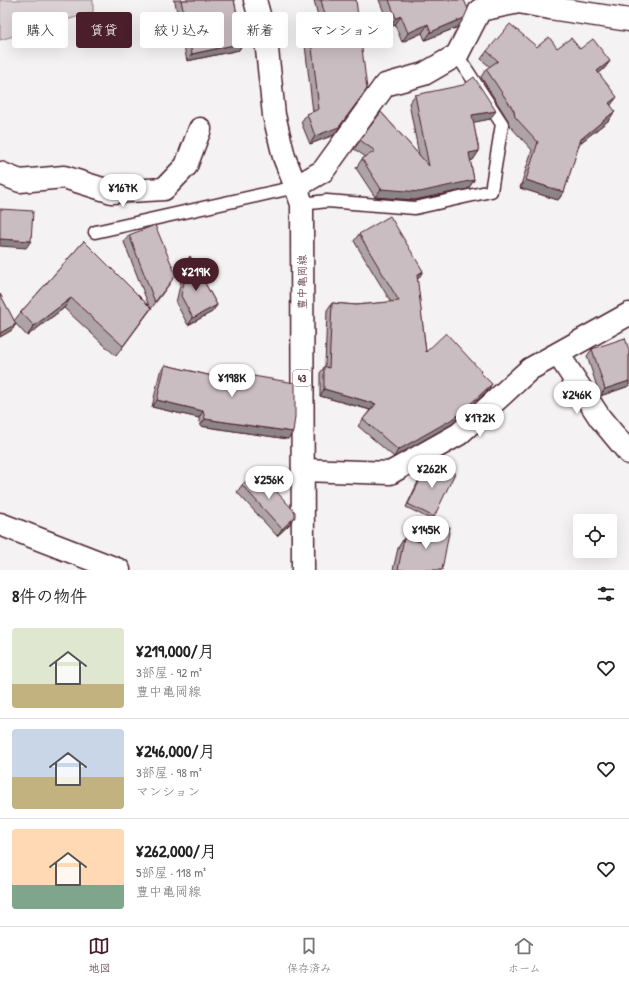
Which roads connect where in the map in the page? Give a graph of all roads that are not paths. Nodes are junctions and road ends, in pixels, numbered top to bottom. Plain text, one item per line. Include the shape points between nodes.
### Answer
1 (254, 0) edge
2 (552, 4) edge
3 (629, 20) edge
4 (457, 55) junction
5 (200, 129) dead end
6 (0, 173) edge
7 (299, 195) junction
8 (95, 232) dead end
9 (629, 314) edge
10 (558, 354) junction
11 (629, 453) edge
12 (303, 470) junction
13 (0, 524) edge
14 (119, 570) edge
15 (303, 570) edge

1 - 7 street, 豊中亀岡線 / 43 via 266,40 274,116 284,157
2 - 3 street
2 - 4 street via 519,2 480,10
4 - 7 street via 424,74 385,85 323,171
4 - 7 lane via 502,124 491,191 415,208
5 - 6 street via 186,166 164,189 112,192 64,177 20,181
7 - 8 lane
7 - 12 street, 豊中亀岡線 / 43
9 - 10 street
10 - 11 street via 600,418
10 - 12 street via 530,369 459,434 390,473
12 - 15 street, 豊中亀岡線 / 43
13 - 14 street

